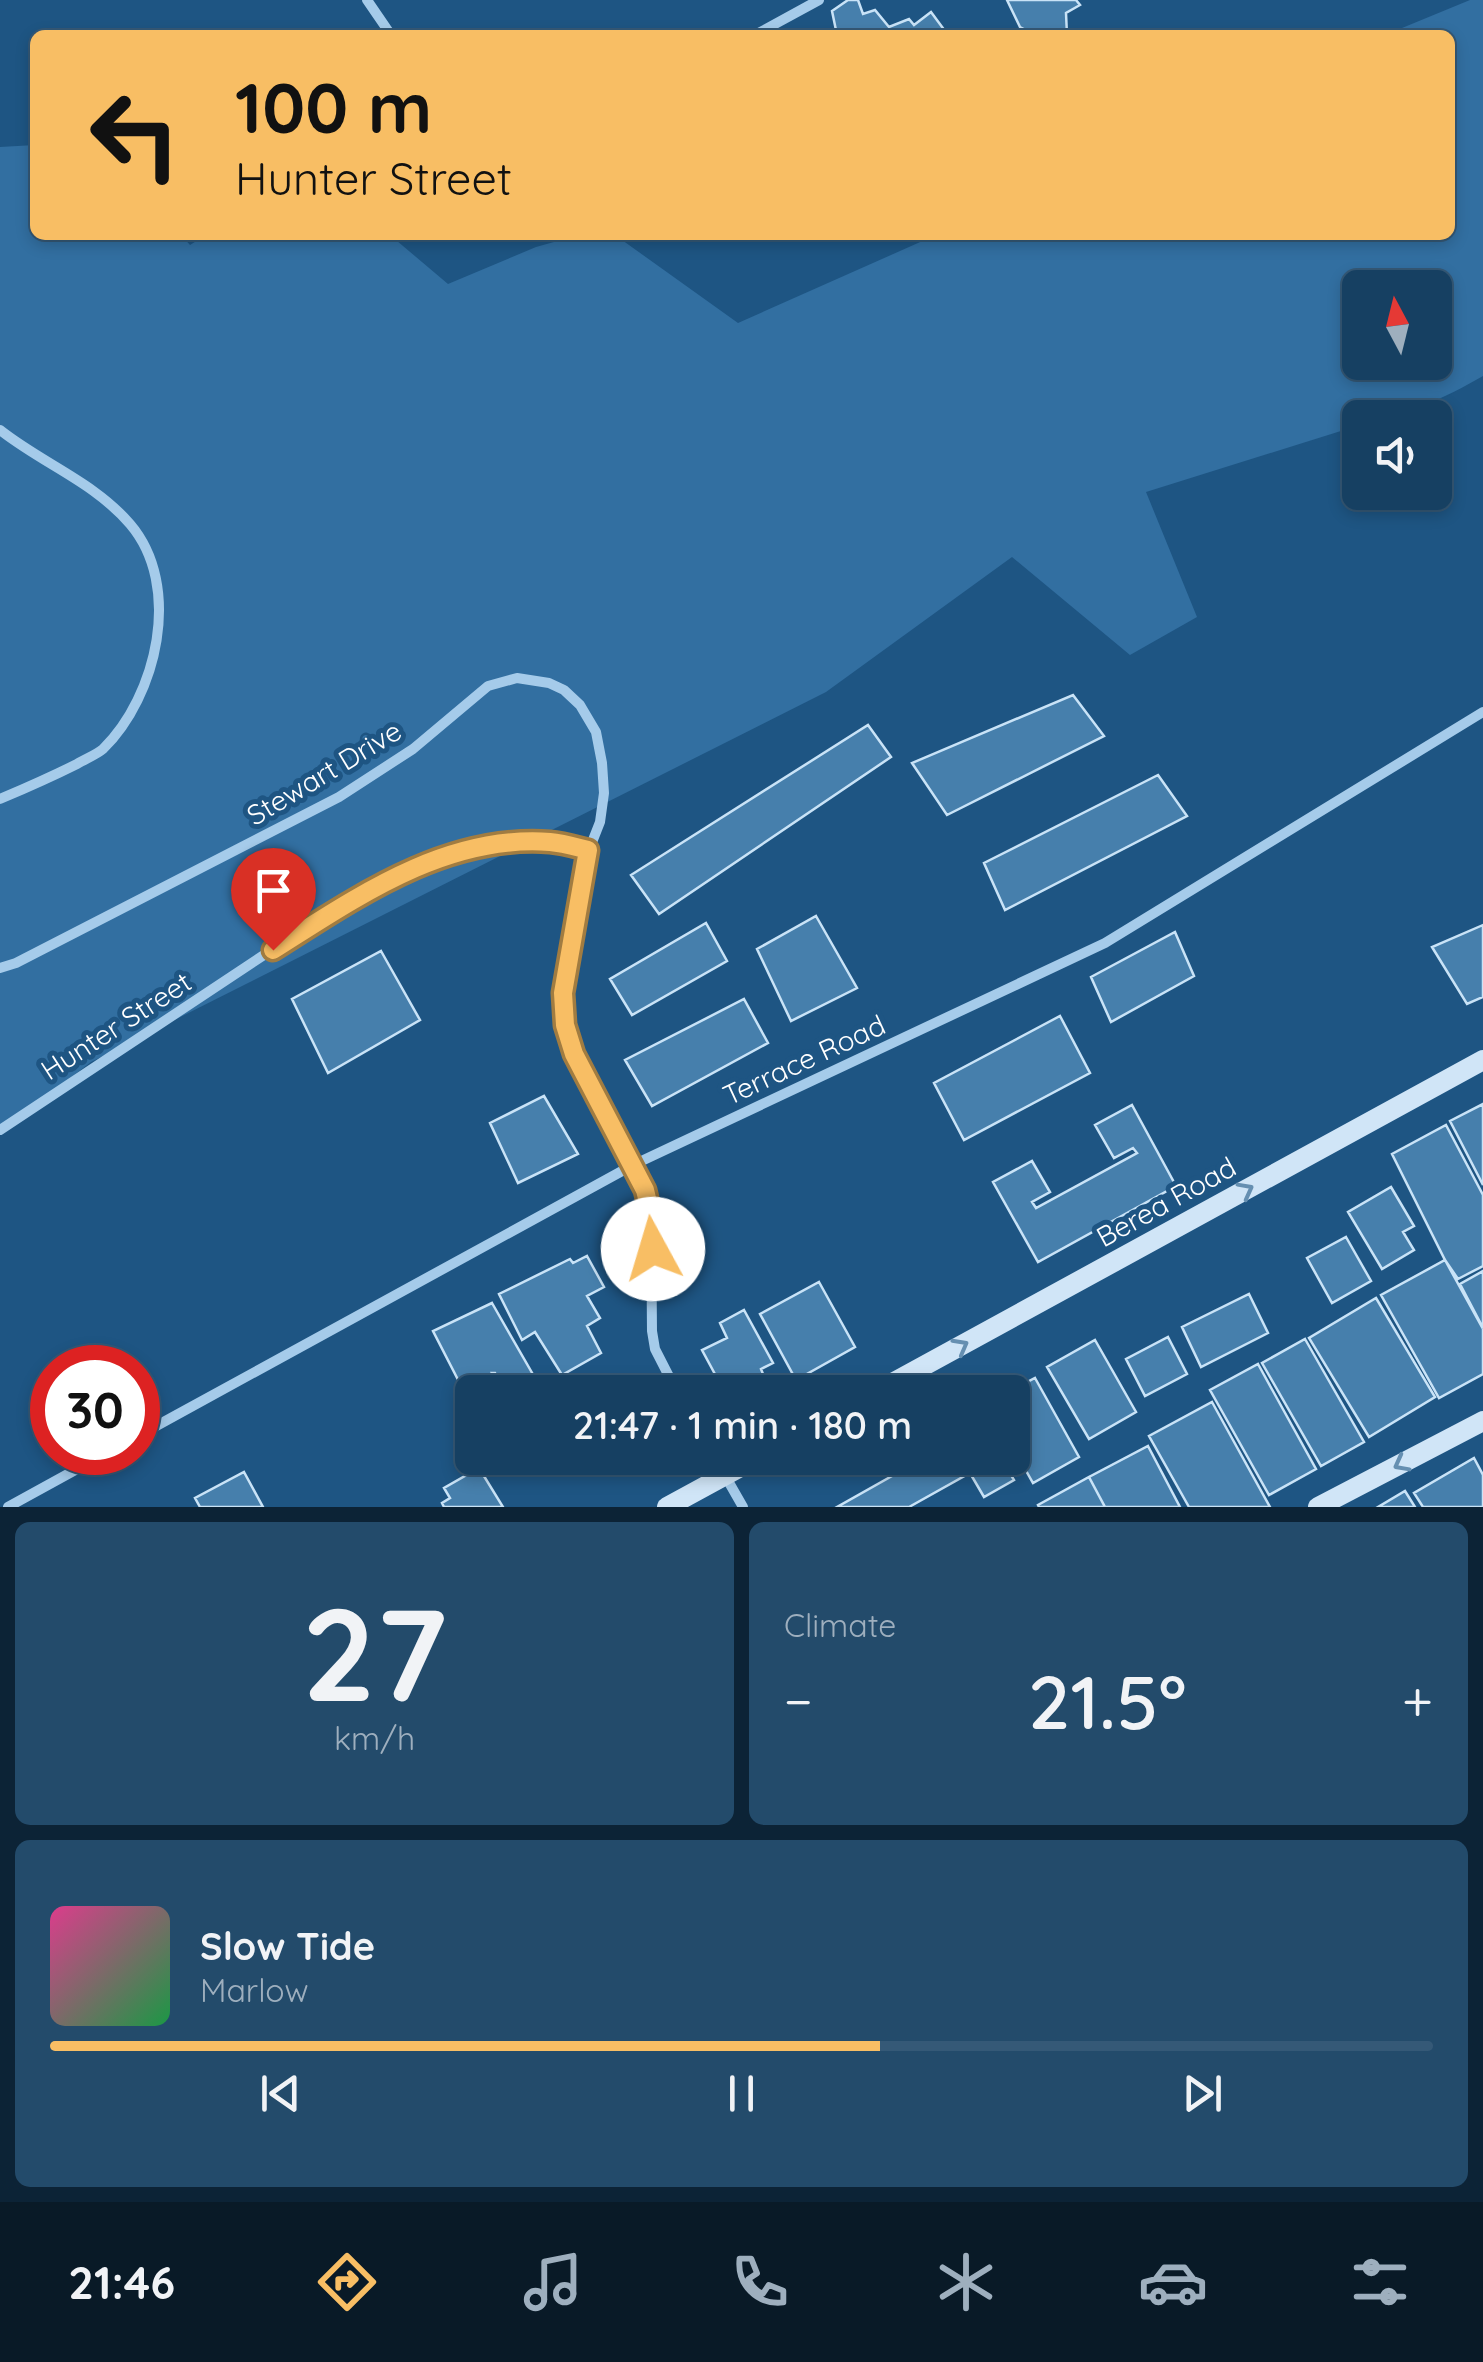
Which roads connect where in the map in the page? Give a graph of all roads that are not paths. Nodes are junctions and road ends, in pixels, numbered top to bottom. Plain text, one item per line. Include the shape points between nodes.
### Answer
1 (367, 0) edge
2 (818, 0) edge
3 (388, 30) edge
4 (764, 30) edge
5 (0, 430) edge
6 (1483, 712) edge
7 (0, 800) edge
8 (588, 850) junction
9 (0, 968) edge
10 (1483, 1060) edge
11 (0, 1130) edge
12 (634, 1165) junction
13 (668, 1375) edge
14 (907, 1375) edge
15 (1483, 1421) edge
16 (160, 1424) edge
17 (66, 1475) edge
18 (708, 1475) edge
19 (725, 1475) edge
20 (8, 1507) edge
21 (667, 1507) edge
22 (742, 1507) edge
23 (1318, 1507) edge

1 - 3 street
2 - 4 street
5 - 7 street via 104,497 133,528 151,562 159,605 147,682 125,722 101,751
6 - 12 street, Terrace Road via 1105,943
8 - 9 street, Stewart Drive via 604,792 596,732 564,690 549,682 502,680 339,797
8 - 11 street, Hunter Street via 556,842 503,843 443,858 382,884
8 - 12 street, Stewart Drive via 563,993 565,1025
14 -> 10 street, Berea Road
12 - 13 street, Stewart Drive via 651,1215 652,1330
12 - 16 street, Terrace Road
15 -> 23 street
17 - 20 street
18 - 21 street
19 - 22 street

